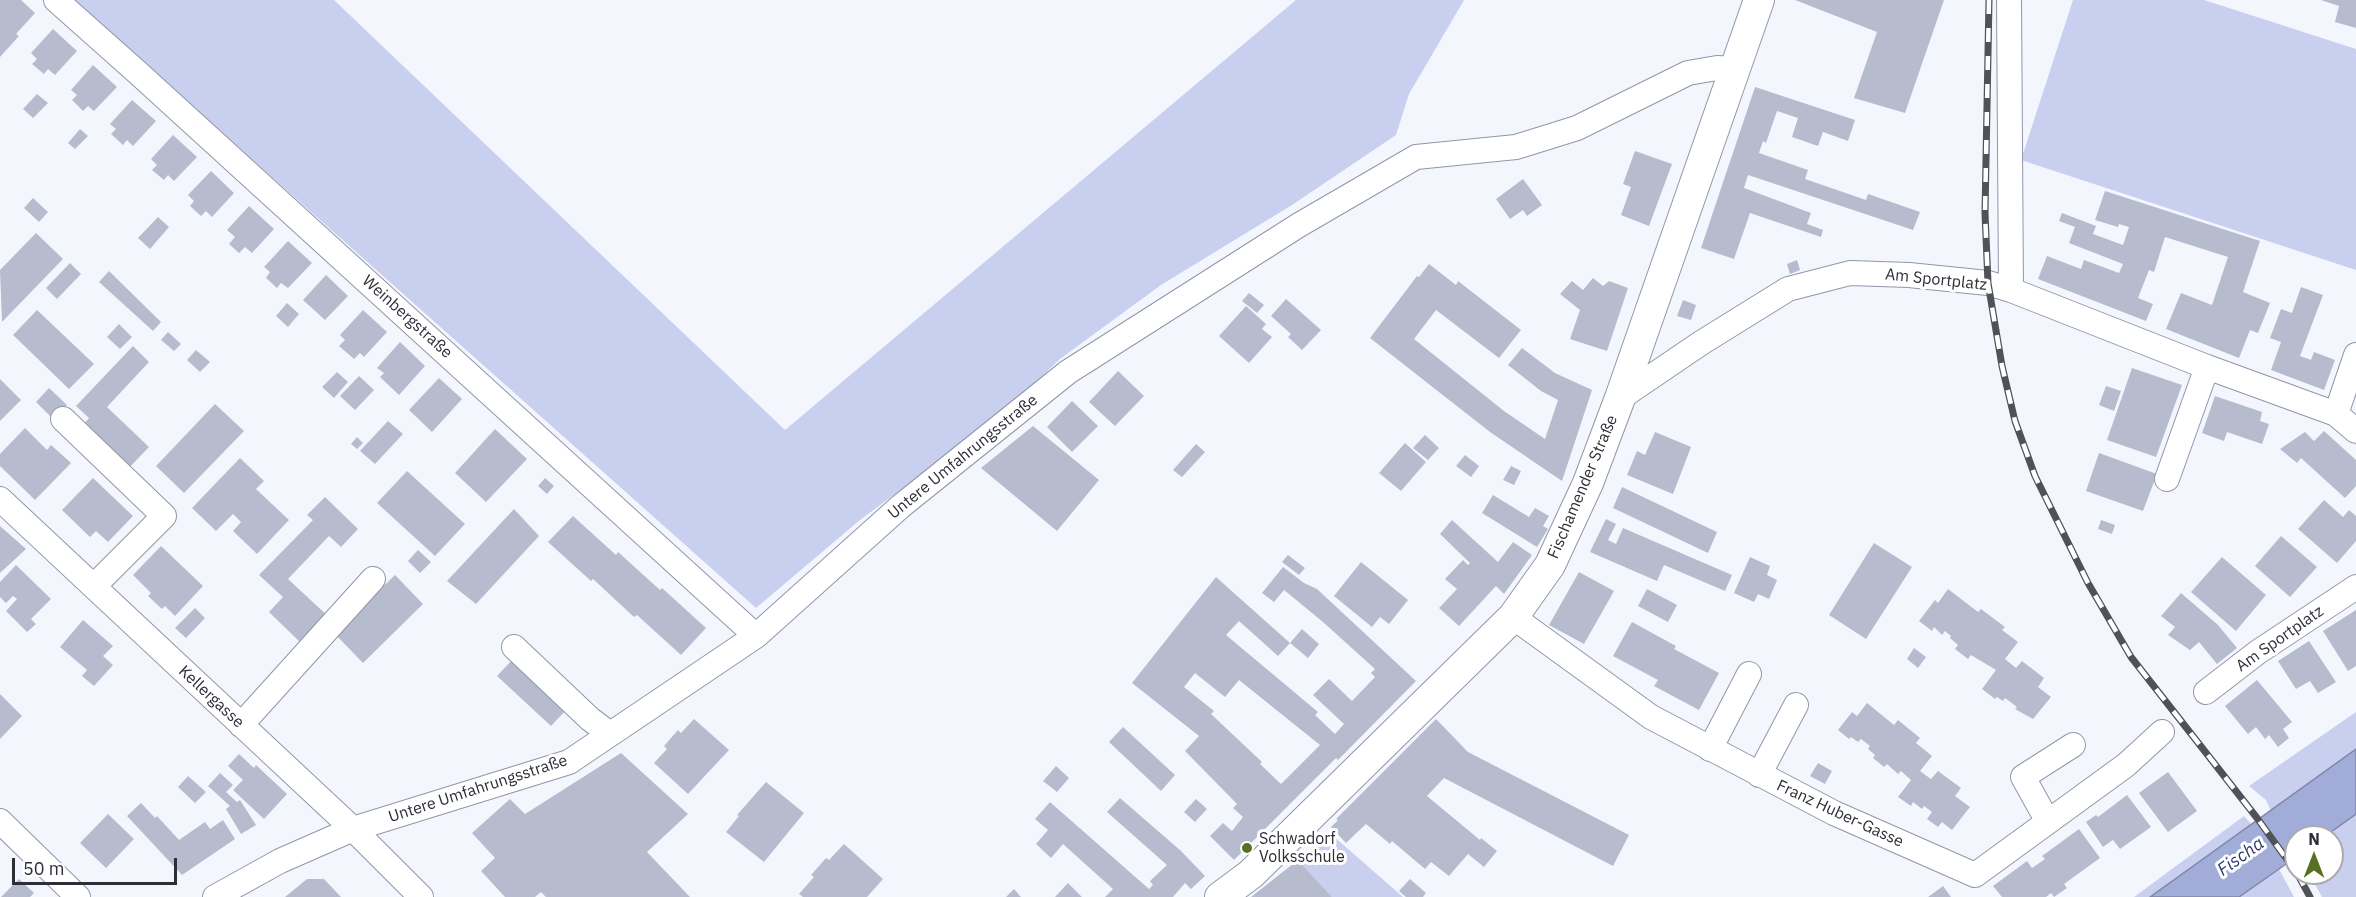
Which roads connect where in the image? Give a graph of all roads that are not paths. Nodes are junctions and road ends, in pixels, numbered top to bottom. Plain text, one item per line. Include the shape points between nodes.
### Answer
1 (56, 0) edge
2 (1759, 0) edge
3 (2008, 0) edge
4 (1734, 69) junction
5 (2011, 290) junction
6 (2356, 355) edge
7 (2207, 367) junction
8 (1620, 398) junction
9 (2336, 414) junction
10 (63, 420) dead end
11 (2356, 431) edge
12 (2167, 479) dead end
13 (0, 499) edge
14 (373, 579) dead end
15 (94, 586) junction
16 (2356, 587) edge
17 (1513, 617) junction
18 (756, 636) junction
19 (514, 647) dead end
20 (1749, 674) dead end
21 (2206, 692) dead end
22 (1796, 705) dead end
23 (241, 725) junction
24 (2162, 732) dead end
25 (610, 734) junction
26 (2073, 745) dead end
27 (1710, 749) junction
28 (1759, 775) junction
29 (0, 821) edge
30 (2048, 822) junction
31 (352, 829) junction
32 (78, 897) edge
33 (215, 897) edge
34 (421, 897) edge
35 (1220, 897) edge

1 - 18 street, Weinbergstraße
2 - 4 main road, Fischamender Straße
3 - 5 street
4 - 8 main road, Fischamender Straße
4 - 18 street, Untere Umfahrungsstraße via 1688,74 1577,128 1516,147 1416,157 1299,225 1068,372 901,506
5 - 7 street, Am Sportplatz
5 - 8 street, Am Sportplatz via 1988,283 1850,273 1788,289
6 - 9 street
7 - 9 street, Am Sportplatz
7 - 12 street
8 - 17 main road, Fischamender Straße via 1588,483 1550,566
9 - 11 street, Am Sportplatz
10 - 15 street via 164,516
13 - 15 street, Kellergasse
14 - 23 street
15 - 23 street, Kellergasse
16 - 21 street, Am Sportplatz
17 - 27 street, Franz Huber-Gasse via 1651,717
17 - 35 main road, Fischamender Straße via 1251,874
18 - 25 street, Untere Umfahrungsstraße
19 - 25 street
20 - 27 street
22 - 28 street
23 - 31 street, Kellergasse
24 - 30 street, Franz Huber-Gasse via 2126,765
25 - 31 street, Untere Umfahrungsstraße via 569,762
26 - 30 street via 2023,777
27 - 28 street, Franz Huber-Gasse
28 - 30 street, Franz Huber-Gasse via 1975,875
29 - 32 street
31 - 33 street, Untere Umfahrungsstraße via 280,861
31 - 34 street, Kellergasse

